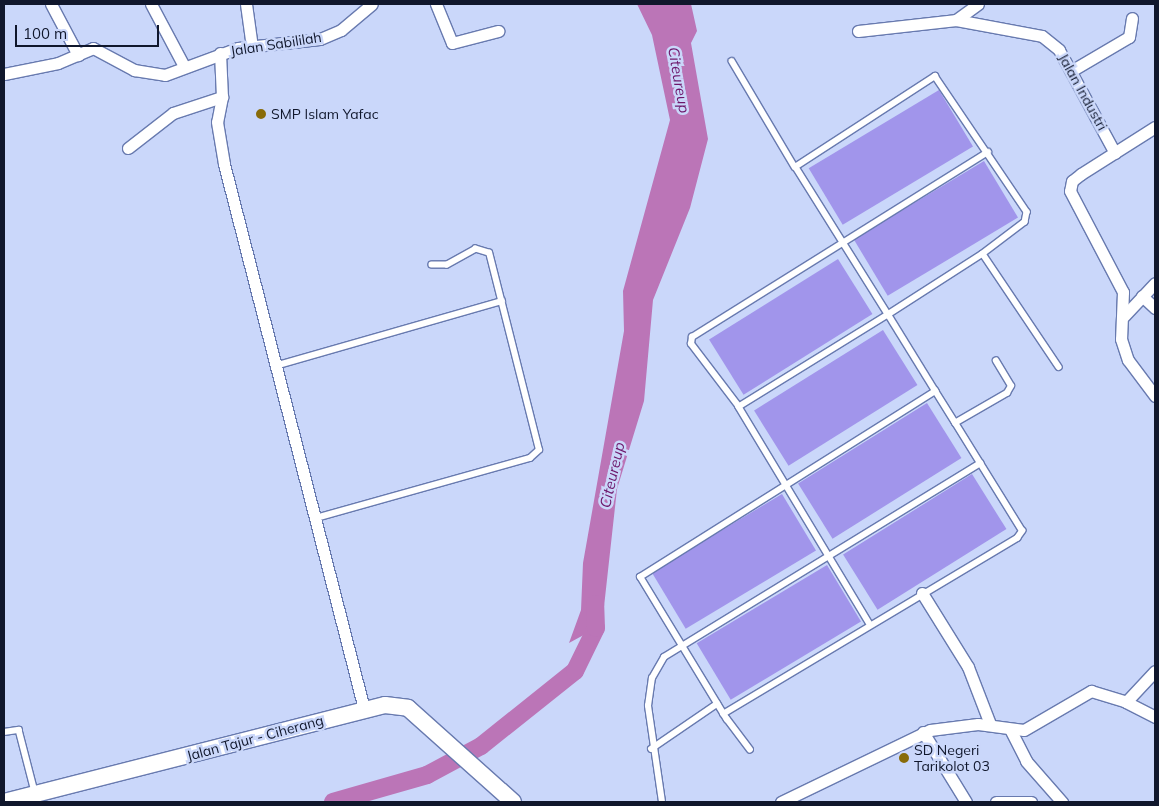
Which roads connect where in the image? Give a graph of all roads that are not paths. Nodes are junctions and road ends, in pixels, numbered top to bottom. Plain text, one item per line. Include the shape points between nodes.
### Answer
1 (51, 4) edge
2 (151, 4) edge
3 (246, 4) edge
4 (372, 4) edge
5 (436, 4) edge
6 (978, 4) edge
7 (1132, 18) dead end
8 (956, 20) junction
9 (498, 31) dead end
10 (858, 31) dead end
11 (252, 47) junction
12 (220, 53) junction
13 (78, 55) junction
14 (732, 62) dead end
15 (184, 66) junction
16 (1071, 71) junction
17 (4, 74) edge
18 (222, 97) junction
19 (1155, 127) edge
20 (128, 148) dead end
21 (988, 152) junction
22 (1115, 153) junction
23 (795, 167) junction
24 (842, 242) junction
25 (983, 254) junction
26 (432, 265) dead end
27 (1155, 283) edge
28 (1142, 296) junction
29 (502, 301) junction
30 (1155, 308) edge
31 (888, 315) junction
32 (1124, 316) junction
33 (996, 361) dead end
34 (275, 366) junction
35 (1059, 367) dead end
36 (935, 391) junction
37 (1155, 396) edge
38 (739, 407) junction
39 (955, 423) junction
40 (980, 463) junction
41 (786, 484) junction
42 (316, 518) junction
43 (830, 554) junction
44 (922, 592) junction
45 (870, 624) junction
46 (680, 644) junction
47 (1155, 671) edge
48 (1126, 702) junction
49 (717, 704) junction
50 (364, 709) junction
51 (723, 714) junction
52 (1155, 717) edge
53 (990, 724) junction
54 (1010, 729) junction
55 (4, 732) edge
56 (923, 732) junction
57 (651, 749) junction
58 (750, 750) dead end
59 (36, 794) junction
60 (4, 802) edge
61 (513, 802) edge
62 (662, 802) edge
63 (781, 802) edge
64 (966, 802) edge
65 (996, 802) edge
66 (1032, 802) edge
67 (1062, 802) edge

1 - 13 street
2 - 15 street
3 - 11 street
4 - 11 street, Jalan Sabililah via 341,30 320,39
5 - 9 street via 452,43
6 - 8 street
7 - 16 street via 1129,37
8 - 10 street
8 - 16 street, Jalan Industri via 1042,36 1055,45
11 - 12 street, Jalan Sabililah
12 - 15 street, Jalan Sabililah
12 - 18 street
13 - 15 street, Jalan Sabililah via 99,50 134,70 154,75
13 - 17 street, Jalan Sabililah
14 - 23 lane
16 - 22 street, Jalan Industri
18 - 20 street via 173,113
18 - 34 street via 217,127
19 - 22 street
21 - 23 lane via 935,76
21 - 24 lane
21 - 25 lane via 1027,218
22 - 32 street via 1074,179 1070,190 1123,292
23 - 24 lane
24 - 31 lane
24 - 38 lane via 692,337 692,344
25 - 31 lane
25 - 35 lane
26 - 29 lane via 442,267 476,249 486,250
27 - 28 street
28 - 30 street
28 - 32 street
29 - 34 lane
29 - 42 lane via 540,445 535,455
31 - 36 lane
31 - 38 lane
32 - 37 street via 1125,352
33 - 39 lane via 1011,386 1007,393
34 - 42 street
36 - 39 lane
36 - 41 lane
38 - 41 lane
39 - 40 lane
40 - 43 lane
40 - 44 lane via 1020,535
41 - 43 lane
41 - 46 lane via 642,573 640,583
42 - 50 street
43 - 45 lane
43 - 46 lane
44 - 45 lane
44 - 53 street via 968,667
45 - 51 lane
46 - 49 lane
46 - 57 lane via 664,657 652,678 648,706
47 - 48 street
48 - 52 street
48 - 54 street via 1091,691 1024,730
49 - 51 lane
49 - 57 lane
50 - 59 main road, Jalan Tajur - Ciherang
50 - 61 main road, Jalan Tajur - Ciherang via 384,705 408,708 486,774
51 - 58 lane
53 - 54 street
53 - 56 street
54 - 67 street via 1026,760
55 - 59 lane via 19,730
56 - 63 street
56 - 64 street
57 - 62 lane
59 - 60 main road, Jalan Tajur - Ciherang
65 - 66 street

